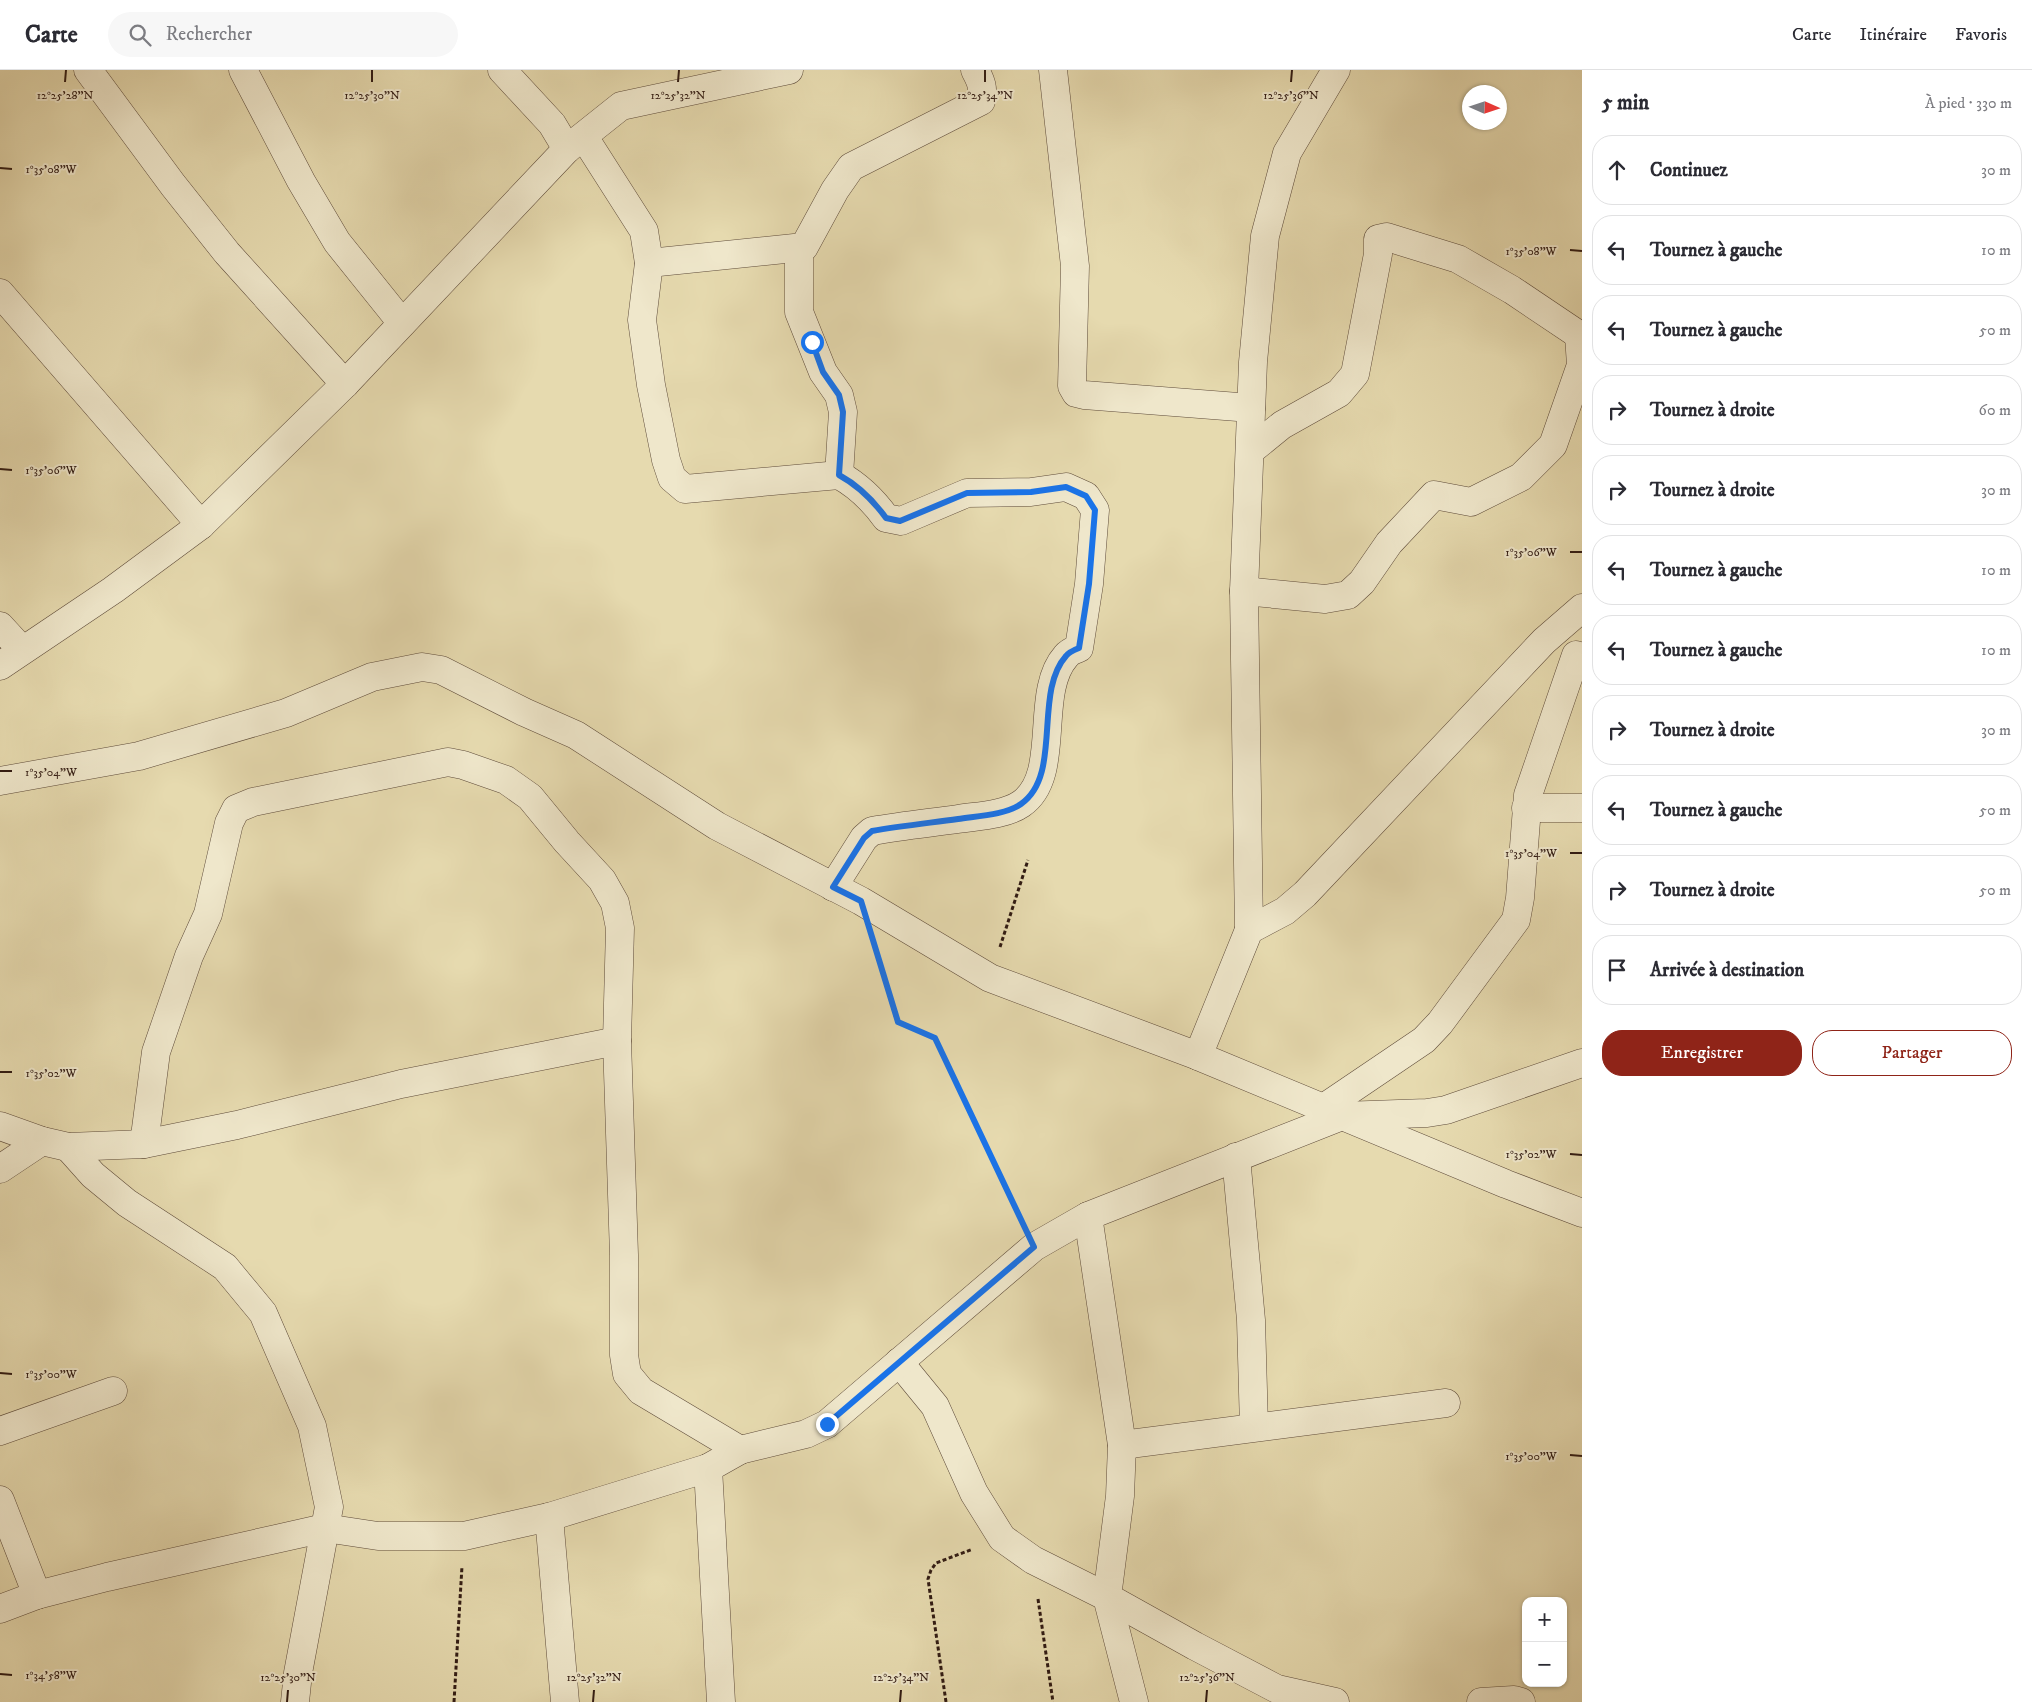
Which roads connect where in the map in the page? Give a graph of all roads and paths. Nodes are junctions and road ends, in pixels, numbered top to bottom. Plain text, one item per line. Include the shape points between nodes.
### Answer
1 (88, 70) edge
2 (243, 70) edge
3 (502, 70) edge
4 (789, 70) edge
5 (975, 70) edge
6 (1053, 70) edge
7 (1336, 70) edge
8 (575, 143) junction
9 (799, 248) junction
10 (649, 262) junction
11 (0, 293) edge
12 (402, 323) junction
13 (1580, 336) edge
14 (346, 384) junction
15 (1251, 408) junction
16 (1250, 451) junction
17 (839, 475) junction
18 (201, 525) junction
19 (1244, 591) junction
20 (1582, 608) edge
21 (0, 626) edge
22 (1544, 641) junction
23 (22, 650) junction
24 (1579, 654) edge
25 (0, 666) edge
26 (0, 781) edge
27 (1526, 808) junction
28 (1582, 808) edge
29 (1028, 860) dead end
30 (833, 887) junction
31 (861, 901) junction
32 (1249, 930) junction
33 (990, 978) junction
34 (617, 1041) junction
35 (1198, 1056) junction
36 (1582, 1063) edge
37 (1332, 1112) junction
38 (0, 1126) edge
39 (42, 1141) junction
40 (144, 1144) junction
41 (68, 1147) junction
42 (1236, 1157) junction
43 (0, 1169) edge
44 (1582, 1213) edge
45 (1088, 1216) junction
46 (1034, 1247) junction
47 (899, 1362) junction
48 (113, 1391) dead end
49 (1446, 1403) dead end
50 (1254, 1427) junction
51 (0, 1431) edge
52 (1122, 1445) junction
53 (740, 1450) junction
54 (708, 1468) junction
55 (0, 1500) edge
56 (549, 1517) junction
57 (325, 1528) junction
58 (464, 1536) junction
59 (1002, 1538) junction
60 (1033, 1560) junction
61 (37, 1595) junction
62 (1107, 1597) junction
63 (0, 1609) edge
64 (295, 1702) edge
65 (454, 1702) edge
66 (565, 1702) edge
67 (721, 1702) edge
68 (946, 1702) edge
69 (1053, 1702) edge
70 (1134, 1702) edge
71 (1335, 1702) edge
72 (1481, 1702) edge
73 (1520, 1702) edge

1 - 14 street via 227,253
2 - 12 street via 301,181 338,242
3 - 8 street via 552,124
4 - 8 street via 621,106
5 - 9 street via 983,91 981,101 851,167 835,190 808,243
6 - 15 street via 1075,266 1072,386 1076,393
7 - 15 street via 1287,153 1265,236
8 - 10 street via 644,231
8 - 12 street
9 - 10 street
9 - 17 street via 800,312 823,372 839,395 843,412
10 - 17 street via 642,320 651,385 672,478 685,489
11 - 18 street
12 - 14 street
13 - 16 street via 1512,290 1458,259 1387,237 1378,239 1378,254 1355,374 1339,393 1282,425
13 - 19 street via 1581,365 1553,445 1521,477 1472,502 1434,494 1348,595 1325,599
14 - 18 street
15 - 16 street
16 - 19 street
17 - 30 street via 870,497 886,518 900,521 967,493 1031,492 1066,487 1086,496 1095,510 1089,584 1079,648 1067,654 1056,670 1041,775 1035,790 1020,805 992,814 872,831 864,838
18 - 23 street
19 - 32 street
20 - 22 street
21 - 23 street
22 - 24 street
22 - 32 street via 1305,894 1284,911
23 - 25 street
24 - 27 street via 1528,794
26 - 30 street via 139,756 286,713 372,678 422,666 441,670 576,735 717,826
27 - 28 street
27 - 37 street via 1516,920 1424,1040
29 - 33 path
30 - 31 street
31 - 33 street
31 - 46 path via 898,1022 935,1038
32 - 35 street
33 - 35 street
34 - 40 street via 401,1084
34 - 40 street via 620,928 615,903 602,880 530,797 506,780 448,762 254,802 236,809 229,823 208,914 189,956 156,1052
34 - 53 street via 627,1374 641,1391
35 - 37 street
36 - 37 street via 1427,1114
37 - 42 street
37 - 44 street
38 - 39 street
39 - 41 street
39 - 43 street
40 - 41 street
41 - 57 street via 93,1175 127,1203 225,1267 263,1313 312,1426 329,1507
42 - 45 street
42 - 50 street via 1251,1320
45 - 46 street
45 - 52 street
46 - 47 street
47 - 53 street via 827,1424 806,1434
47 - 59 street via 935,1406 974,1493
48 - 51 street
49 - 50 street
50 - 52 street
52 - 62 street via 1120,1496
53 - 54 street
54 - 56 street
54 - 67 street
55 - 61 street
56 - 58 street
56 - 66 street
57 - 58 street via 378,1536
57 - 61 street
57 - 64 street
58 - 65 path
59 - 60 street
59 - 68 path via 936,1563 931,1570 928,1579
60 - 62 street
60 - 69 path
61 - 63 street
62 - 70 street
62 - 71 street via 1277,1689
72 - 73 street

